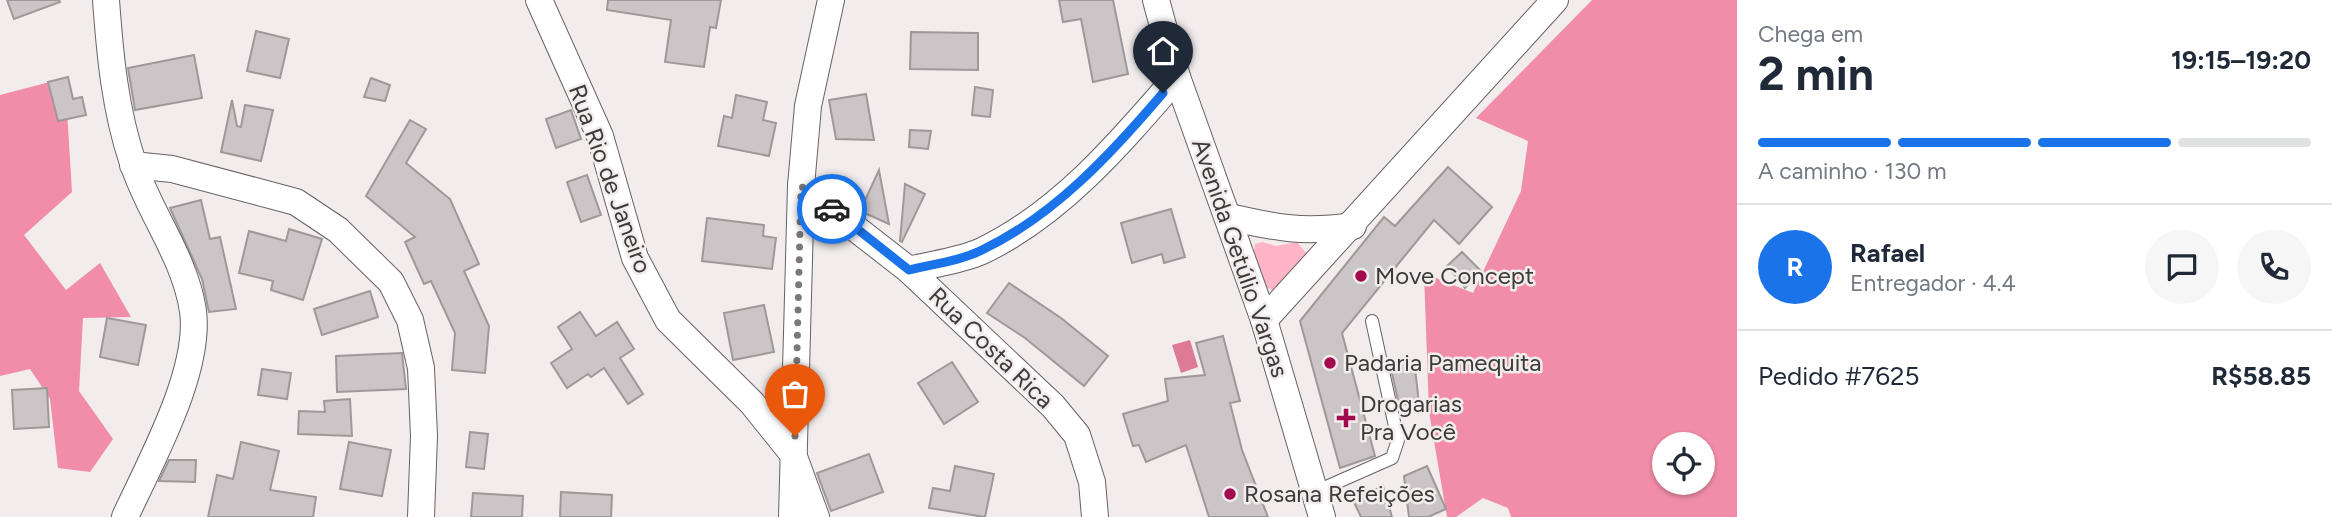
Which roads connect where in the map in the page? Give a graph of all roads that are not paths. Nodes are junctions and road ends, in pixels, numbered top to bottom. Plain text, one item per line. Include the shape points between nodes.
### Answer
1 (106, 0) edge
2 (538, 0) edge
3 (831, 0) edge
4 (1156, 0) edge
5 (1555, 0) edge
6 (1177, 77) junction
7 (133, 165) junction
8 (801, 186) junction
9 (1229, 217) junction
10 (1353, 226) junction
11 (909, 270) junction
12 (1264, 320) junction
13 (1372, 321) dead end
14 (793, 454) junction
15 (1315, 492) junction
16 (125, 517) edge
17 (421, 517) edge
18 (792, 517) edge
19 (816, 517) edge
20 (1095, 517) edge
21 (1322, 517) edge

1 - 7 street via 110,61
2 - 14 street, Rua Rio de Janeiro via 600,136 635,258 668,320 752,403
3 - 8 street via 808,106
4 - 6 street, Avenida Getúlio Vargas
5 - 10 street
6 - 9 street, Avenida Getúlio Vargas
6 - 11 street via 1122,141 1019,230 979,252
7 - 16 street via 179,263 193,312 189,364 174,409
7 - 17 street via 184,172 296,202 338,230 391,282 410,320 421,368
8 - 11 street, Rua Costa Rica
8 - 14 street
9 - 10 street via 1284,230
9 - 12 street, Avenida Getúlio Vargas
10 - 12 street
11 - 20 street, Rua Costa Rica via 1035,388 1077,435 1092,482
12 - 15 street, Avenida Getúlio Vargas
13 - 15 lane via 1398,440 1396,452 1392,458
14 - 18 street
14 - 19 street, Rua Rio de Janeiro
15 - 21 street, Avenida Getúlio Vargas

